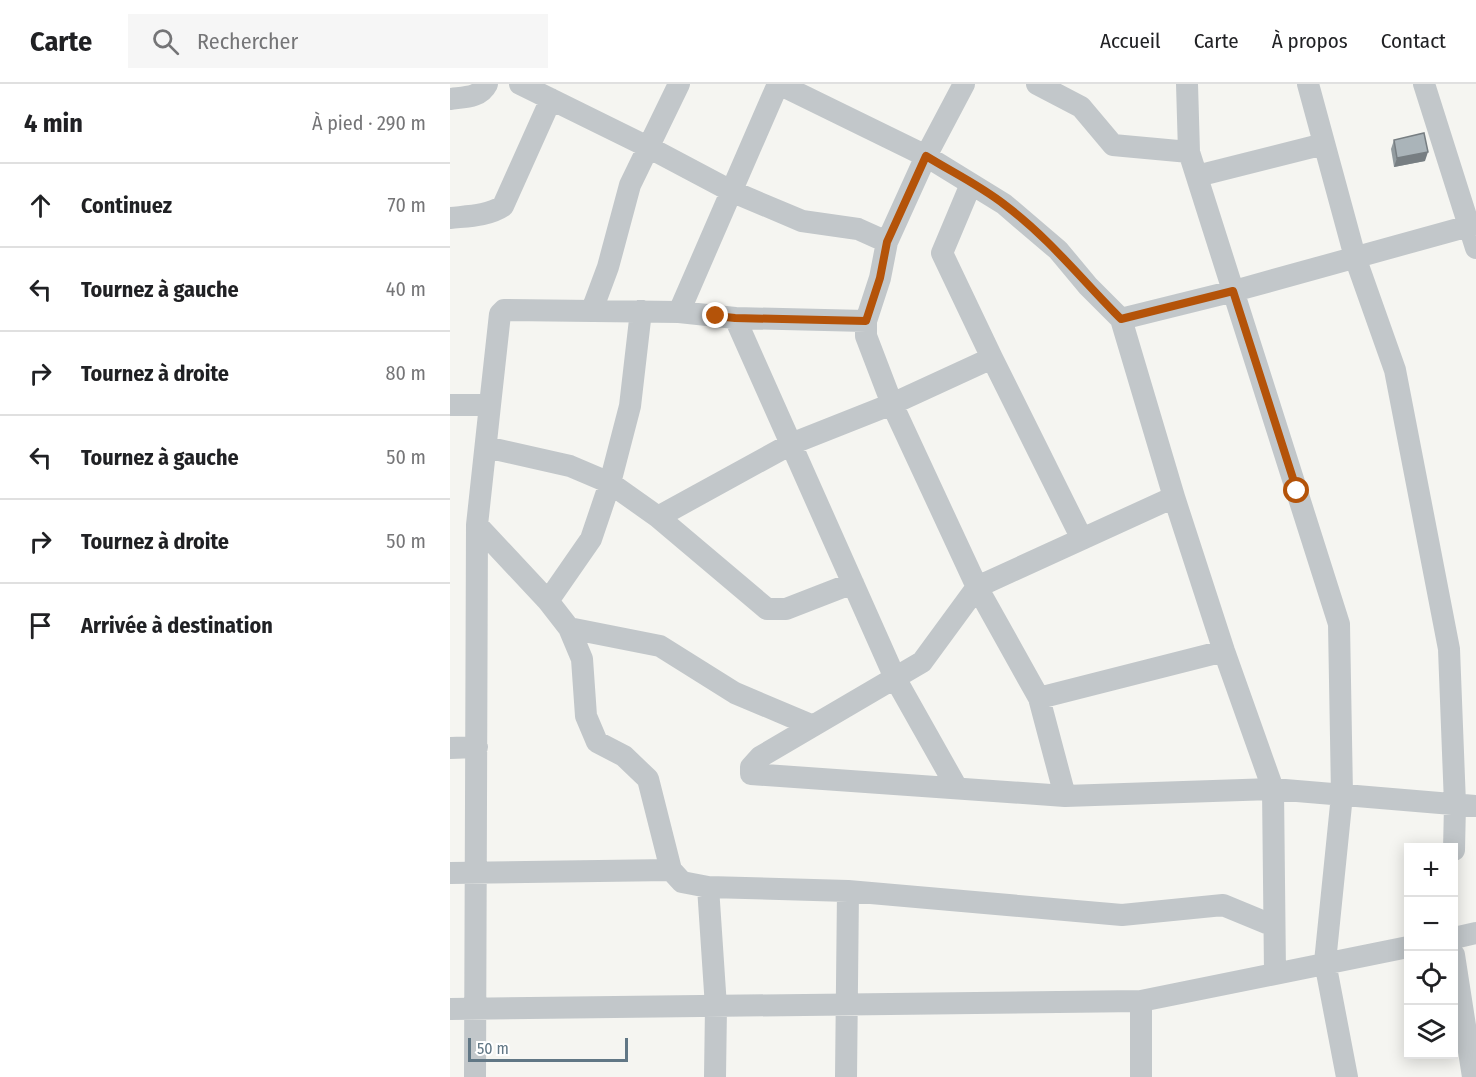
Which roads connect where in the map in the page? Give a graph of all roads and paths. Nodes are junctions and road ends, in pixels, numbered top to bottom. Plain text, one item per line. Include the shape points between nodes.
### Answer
1 (487, 84) edge
2 (520, 84) edge
3 (679, 84) edge
4 (778, 84) edge
5 (964, 84) edge
6 (1037, 84) edge
7 (1080, 84) edge
8 (1187, 84) edge
9 (1308, 84) edge
10 (1424, 84) edge
11 (450, 99) edge
12 (551, 99) junction
13 (1081, 107) junction
14 (1324, 144) junction
15 (648, 147) junction
16 (1189, 152) junction
17 (926, 156) junction
18 (1197, 176) junction
19 (971, 184) junction
20 (731, 191) junction
21 (450, 218) edge
22 (1472, 225) edge
23 (887, 242) junction
24 (1476, 248) edge
25 (1355, 257) junction
26 (1233, 291) junction
27 (592, 310) junction
28 (640, 311) junction
29 (679, 312) junction
30 (735, 318) junction
31 (1121, 319) junction
32 (866, 321) junction
33 (992, 358) junction
34 (892, 404) junction
35 (450, 405) edge
36 (490, 405) junction
37 (790, 444) junction
38 (486, 447) junction
39 (610, 483) junction
40 (1174, 497) junction
41 (658, 516) junction
42 (477, 525) junction
43 (1082, 539) junction
44 (853, 583) junction
45 (977, 586) junction
46 (548, 601) junction
47 (569, 627) junction
48 (1224, 651) junction
49 (895, 678) junction
50 (1039, 698) junction
51 (813, 726) junction
52 (477, 747) junction
53 (450, 748) edge
54 (957, 788) junction
55 (1273, 789) junction
56 (1342, 795) junction
57 (1065, 796) junction
58 (1465, 805) edge
59 (1456, 843) edge
60 (670, 870) junction
61 (477, 871) junction
62 (450, 873) edge
63 (708, 887) junction
64 (848, 891) junction
65 (1274, 926) junction
66 (1476, 933) edge
67 (1458, 937) edge
68 (1404, 948) edge
69 (1325, 962) junction
70 (1275, 973) junction
71 (1458, 981) edge
72 (1142, 1001) junction
73 (847, 1004) junction
74 (716, 1008) junction
75 (450, 1009) edge
76 (476, 1009) junction
77 (475, 1077) edge
78 (715, 1077) edge
79 (846, 1077) edge
80 (1141, 1077) edge
81 (1347, 1077) edge
82 (1473, 1077) edge

1 - 11 street via 473,96
2 - 12 street
3 - 15 street
4 - 17 street
4 - 20 street
5 - 17 street
6 - 13 street
7 - 13 street
8 - 16 street
9 - 14 street
10 - 22 street
12 - 15 street
12 - 21 street via 503,206 496,211
13 - 16 street via 1113,145
14 - 18 street
14 - 25 street
15 - 20 street
15 - 27 street via 630,185
16 - 18 street
17 - 19 street
17 - 23 street
18 - 26 street
19 - 31 street via 1004,204 1058,250
19 - 33 street via 942,253
20 - 23 street via 802,221 858,229
20 - 29 street
22 - 24 street
22 - 25 street
23 - 32 street
25 - 26 street
25 - 58 street via 1395,370 1449,649
26 - 31 street
26 - 56 street via 1339,624
27 - 28 street
27 - 36 street via 504,310 500,314
28 - 29 street
28 - 39 street via 630,406
29 - 30 street
30 - 32 street
30 - 37 street
31 - 40 street
32 - 34 street via 866,336
33 - 34 street
33 - 43 street
34 - 37 street
34 - 45 street
35 - 36 street
36 - 38 street
37 - 41 street
37 - 44 street
38 - 39 street via 570,466
38 - 42 street
39 - 41 street
39 - 46 street via 591,539
40 - 43 street
40 - 48 street
41 - 44 street via 766,609 786,609
42 - 46 street
42 - 52 street
43 - 45 street
44 - 49 street
45 - 49 street via 922,663
45 - 50 street
46 - 47 street
47 - 51 street via 660,646 735,693
47 - 60 street via 582,659 586,716 597,742 624,756 648,779
48 - 50 street
48 - 55 street
49 - 51 street
49 - 54 street
50 - 57 street
51 - 54 street via 760,757 751,767 751,774
52 - 53 street
52 - 61 street
54 - 57 street
55 - 56 street
55 - 57 street
55 - 65 street
56 - 58 street
56 - 69 street
58 - 59 street
60 - 61 street
60 - 63 street via 682,882
61 - 62 street
61 - 76 street
63 - 64 street
63 - 74 street
64 - 65 street via 1122,915 1223,905
64 - 73 street
65 - 70 street
66 - 67 street
68 - 69 street
69 - 70 street
69 - 81 street
70 - 72 street
71 - 82 street
72 - 73 street
72 - 80 street
73 - 74 street
73 - 79 street
74 - 76 street
74 - 78 street
75 - 76 street
76 - 77 street

